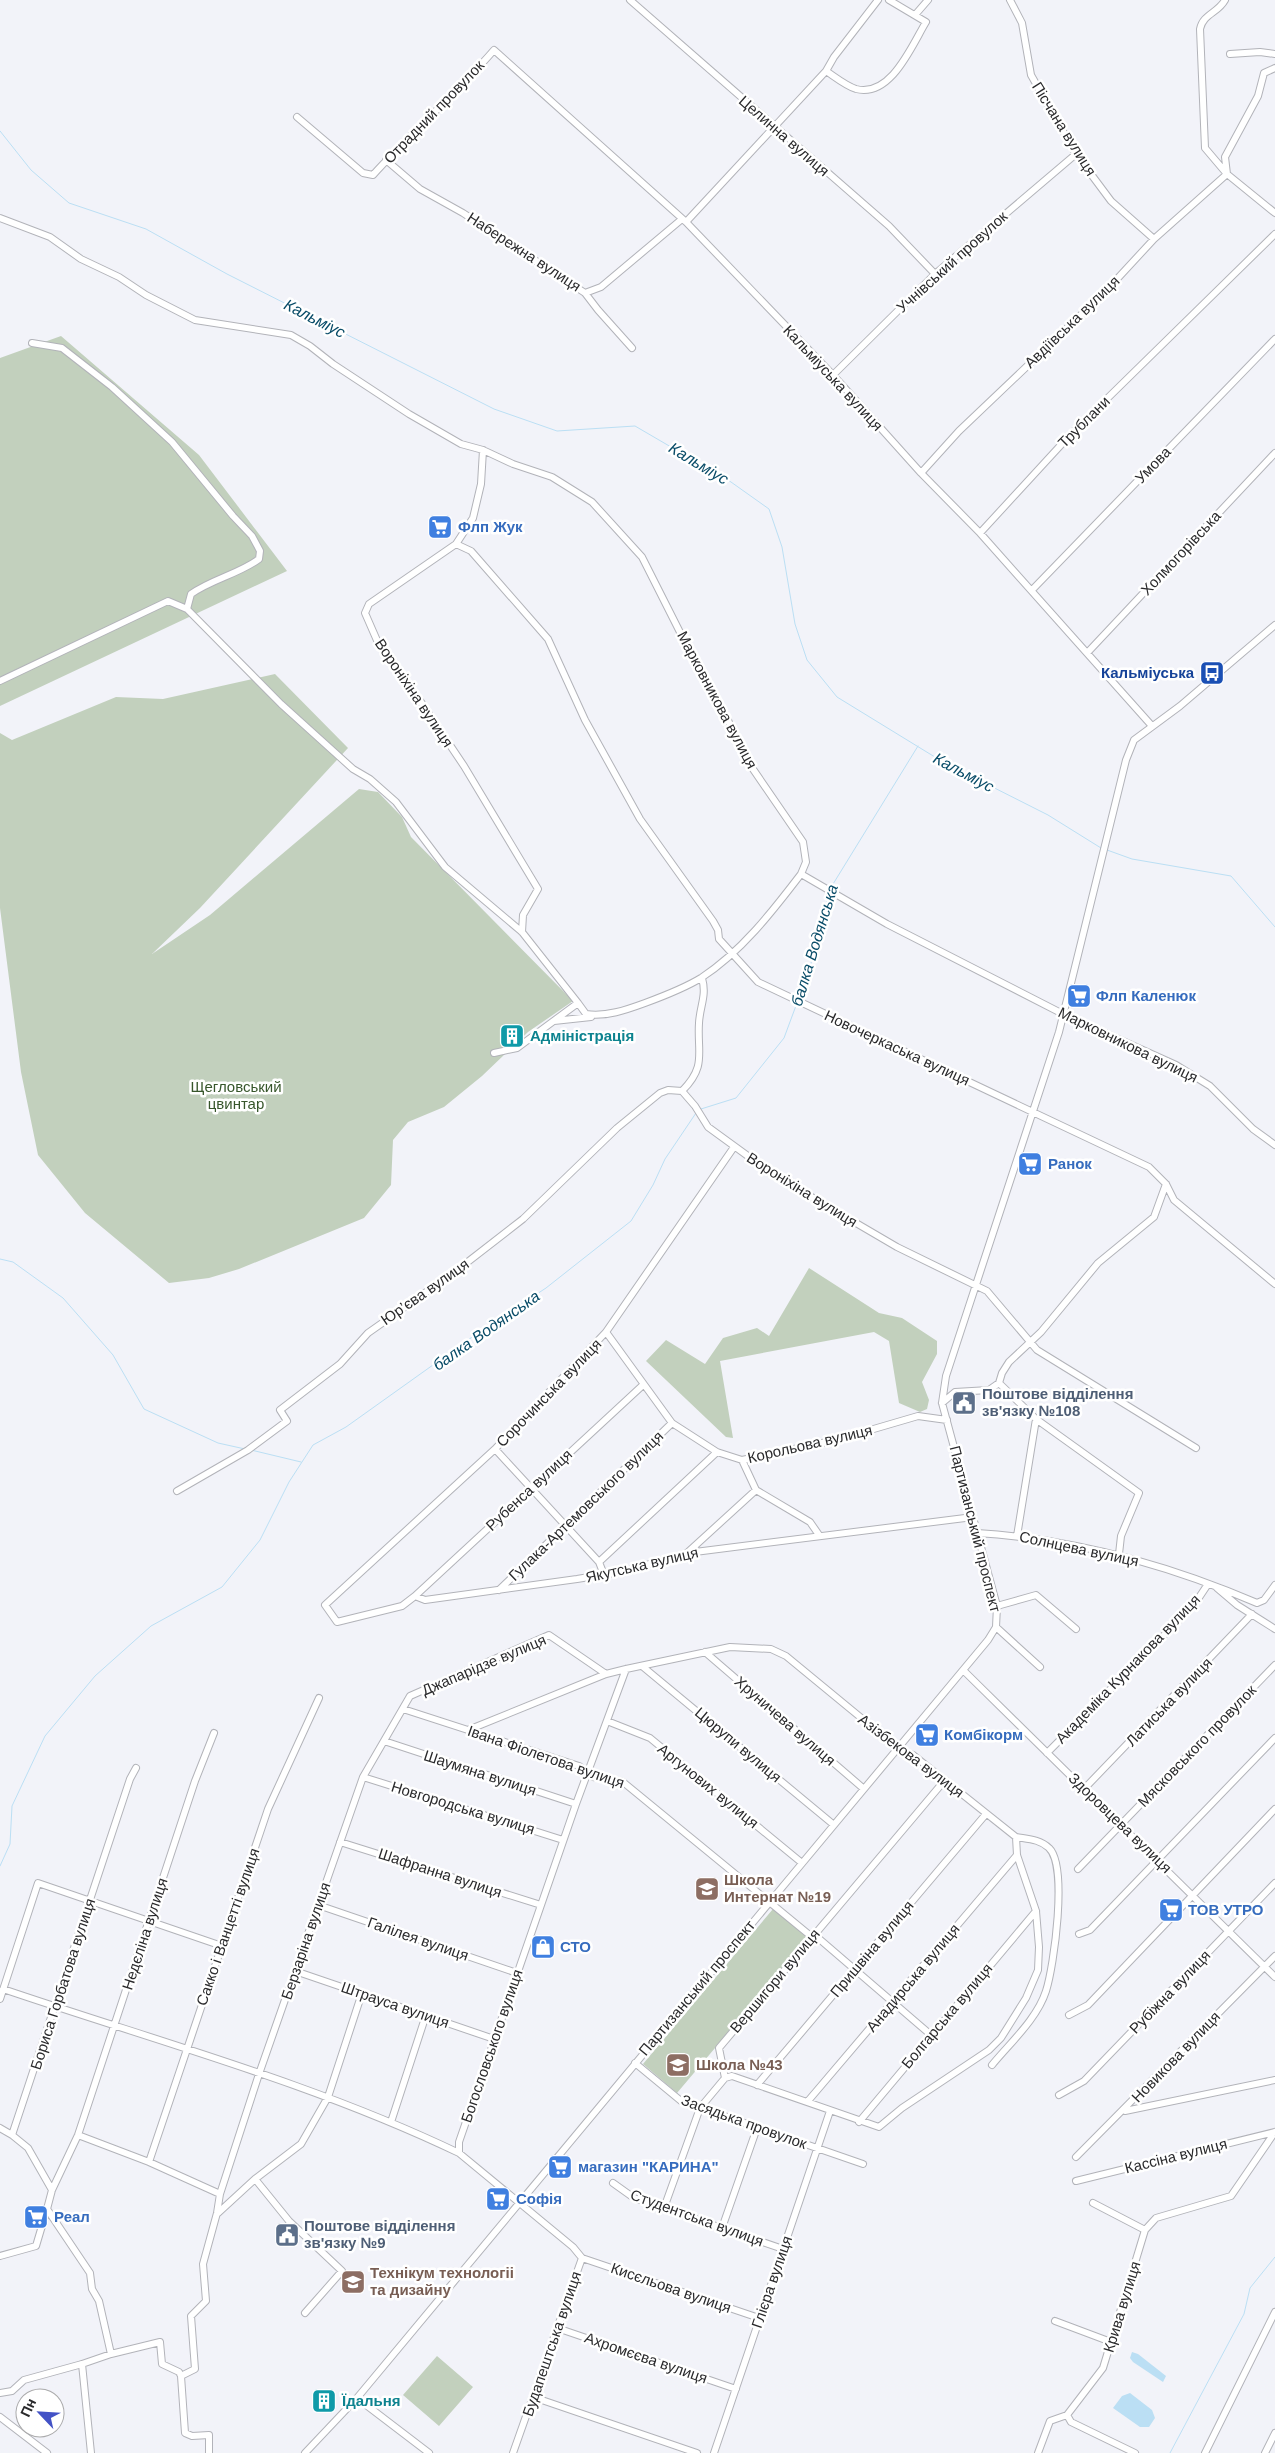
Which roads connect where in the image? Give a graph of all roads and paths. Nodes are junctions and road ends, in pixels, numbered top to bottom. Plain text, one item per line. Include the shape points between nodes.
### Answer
1 (630, 0) edge
2 (878, 0) edge
3 (889, 0) edge
4 (1009, 0) edge
5 (1225, 0) edge
6 (929, 1) edge
7 (915, 15) junction
8 (494, 50) joint
9 (1230, 54) dead end
10 (1275, 54) edge
11 (1275, 68) edge
12 (826, 71) junction
13 (296, 118) dead end
14 (774, 127) junction
15 (1076, 154) junction
16 (386, 160) junction
17 (1227, 174) junction
18 (1275, 213) edge
19 (0, 218) edge
20 (684, 221) junction
21 (1275, 234) edge
22 (1154, 239) junction
23 (935, 274) junction
24 (585, 292) junction
25 (1275, 339) edge
26 (32, 343) dead end
27 (632, 348) dead end
28 (833, 375) junction
29 (483, 450) junction
30 (1275, 453) edge
31 (920, 473) junction
32 (980, 533) junction
33 (456, 544) junction
34 (1032, 590) junction
35 (187, 609) junction
36 (1275, 626) edge
37 (1088, 652) junction
38 (0, 681) edge
39 (1152, 726) junction
40 (800, 874) junction
41 (522, 932) junction
42 (732, 953) junction
43 (702, 978) junction
44 (578, 1003) junction
45 (1063, 1014) junction
46 (600, 1016) junction
47 (552, 1021) junction
48 (494, 1054) dead end
49 (682, 1091) junction
50 (1032, 1111) junction
51 (1275, 1145) edge
52 (734, 1147) junction
53 (1166, 1184) junction
54 (1275, 1284) edge
55 (975, 1286) junction
56 (606, 1332) junction
57 (1030, 1342) junction
58 (999, 1383) junction
59 (643, 1385) junction
60 (942, 1403) junction
61 (1036, 1419) junction
62 (947, 1420) junction
63 (672, 1423) junction
64 (1196, 1448) dead end
65 (495, 1449) junction
66 (717, 1452) junction
67 (742, 1460) junction
68 (531, 1488) junction
69 (756, 1490) junction
70 (177, 1491) dead end
71 (973, 1517) junction
72 (565, 1525) junction
73 (977, 1533) junction
74 (819, 1535) junction
75 (1017, 1536) junction
76 (687, 1553) junction
77 (1118, 1554) junction
78 (599, 1562) junction
79 (604, 1575) junction
80 (1211, 1584) junction
81 (1275, 1584) edge
82 (499, 1590) junction
83 (415, 1596) junction
84 (997, 1606) junction
85 (1252, 1614) junction
86 (996, 1627) junction
87 (1076, 1629) dead end
88 (1275, 1629) edge
89 (705, 1652) junction
90 (1275, 1665) edge
91 (642, 1666) junction
92 (1040, 1666) dead end
93 (626, 1669) junction
94 (963, 1670) junction
95 (606, 1674) junction
96 (410, 1696) joint
97 (319, 1698) dead end
98 (403, 1709) junction
99 (607, 1721) junction
100 (468, 1730) junction
101 (214, 1733) dead end
102 (1275, 1738) edge
103 (384, 1741) junction
104 (899, 1749) junction
105 (1047, 1753) junction
106 (136, 1768) dead end
107 (587, 1772) junction
108 (362, 1777) junction
109 (945, 1780) junction
110 (864, 1789) junction
111 (1084, 1789) junction
112 (576, 1804) junction
113 (1275, 1809) edge
114 (986, 1814) junction
115 (1122, 1824) junction
116 (834, 1825) junction
117 (1016, 1837) junction
118 (563, 1840) junction
119 (340, 1842) junction
120 (1018, 1855) junction
121 (1157, 1859) junction
122 (802, 1862) junction
123 (1078, 1869) dead end
124 (1275, 1884) edge
125 (1192, 1894) junction
126 (91, 1901) junction
127 (769, 1902) junction
128 (541, 1905) junction
129 (318, 1906) junction
130 (1036, 1911) junction
131 (149, 1921) junction
132 (1229, 1931) junction
133 (1079, 1934) dead end
134 (812, 1937) junction
135 (222, 1946) junction
136 (1275, 1956) edge
137 (1265, 1966) junction
138 (295, 1970) junction
139 (854, 1970) junction
140 (518, 1973) junction
141 (1275, 1977) edge
142 (3, 1989) junction
143 (362, 1993) junction
144 (0, 1999) edge
145 (892, 2002) junction
146 (55, 2007) junction
147 (426, 2015) junction
148 (1069, 2015) dead end
149 (114, 2025) junction
150 (932, 2035) junction
151 (494, 2038) junction
152 (188, 2049) junction
153 (634, 2063) junction
154 (992, 2065) dead end
155 (260, 2074) junction
156 (725, 2078) junction
157 (1275, 2080) edge
158 (757, 2085) junction
159 (1059, 2095) dead end
160 (328, 2097) junction
161 (808, 2101) junction
162 (700, 2108) junction
163 (830, 2111) junction
164 (1124, 2112) junction
165 (391, 2122) junction
166 (859, 2122) junction
167 (0, 2128) edge
168 (757, 2128) junction
169 (1275, 2132) edge
170 (12, 2135) junction
171 (78, 2135) junction
172 (817, 2149) junction
173 (459, 2153) junction
174 (1076, 2157) dead end
175 (149, 2162) junction
176 (863, 2164) dead end
177 (255, 2179) junction
178 (1076, 2181) dead end
179 (613, 2183) dead end
180 (52, 2190) junction
181 (220, 2194) junction
182 (518, 2203) junction
183 (1093, 2203) dead end
184 (664, 2208) junction
185 (47, 2209) junction
186 (217, 2213) junction
187 (722, 2228) junction
188 (1145, 2230) junction
189 (783, 2249) junction
190 (0, 2256) edge
191 (582, 2258) junction
192 (1275, 2312) edge
193 (305, 2313) dead end
194 (759, 2318) junction
195 (1055, 2321) dead end
196 (557, 2328) junction
197 (1111, 2342) junction
198 (111, 2354) junction
199 (82, 2364) junction
200 (181, 2376) junction
201 (736, 2389) junction
202 (0, 2394) edge
203 (533, 2397) junction
204 (356, 2398) junction
205 (1067, 2415) junction
206 (0, 2417) edge
207 (1275, 2433) edge
208 (45, 2453) edge
209 (91, 2453) edge
210 (209, 2453) edge
211 (305, 2453) edge
212 (429, 2453) edge
213 (513, 2453) edge
214 (697, 2453) edge
215 (714, 2453) edge
216 (1038, 2453) edge
217 (1135, 2453) edge
218 (1206, 2453) edge
219 (1265, 2453) edge

1 - 14 street, Целинна вулиця
2 - 12 street, Набережна вулиця
3 - 7 street
4 - 15 street, Пiсчана вулиця via 1022,23 1031,75
5 - 17 street via 1206,17 1200,29 1205,148
6 - 7 street
7 - 12 street via 926,22 896,75 867,90 855,89
8 - 16 street, Отрадний провулок
8 - 20 street, Кальміуська вулиця
9 - 10 street
11 - 17 street via 1264,73 1258,96 1225,157
12 - 14 street, Набережна вулиця
13 - 16 street, Отрадний провулок via 363,173 373,175
14 - 20 street, Набережна вулиця
14 - 23 street, Целинна вулиця via 889,226
15 - 22 street, Пiсчана вулиця via 1111,201
15 - 23 street, Учнівський провулок
16 - 24 street, Набережна вулиця via 420,189 464,213
17 - 18 street
17 - 22 street, Авдіївська вулиця
19 - 29 street, Марковникова вулиця via 50,237 81,259 195,320 291,336 427,424 461,444
20 - 24 street, Набережна вулиця via 601,286
20 - 28 street, Кальміуська вулиця
21 - 32 street, Трублани via 1071,434
22 - 31 street, Авдіївська вулиця via 1105,292 959,431
23 - 28 street, Учнівський провулок
24 - 27 street
25 - 34 street, Умова
26 - 35 street via 62,348 112,387 172,442 252,536 260,551 260,559 202,586 191,594
28 - 31 street, Кальміуська вулиця
29 - 33 street, Вороніхіна вулиця via 481,484 472,518
29 - 40 street, Марковникова вулиця via 552,477 582,494 642,557 744,756 803,842 806,862
30 - 37 street, Холмогорівська
31 - 32 street, Кальміуська вулиця
32 - 34 street, Кальміуська вулиця
33 - 41 street, Вороніхіна вулиця via 369,604 365,613 379,645 464,766 538,889 523,915
33 - 42 street, Новочеркаська вулиця via 471,551 548,639 585,720 640,818 718,930 719,939
34 - 37 street, Кальміуська вулиця
35 - 38 street via 168,601
35 - 41 street via 281,704 396,802 445,867
36 - 39 street, Партизанський проспект
37 - 39 street, Кальміуська вулиця
39 - 45 street, Партизанський проспект via 1134,740 1126,760
40 - 42 street via 760,926
40 - 45 street, Марковникова вулиця via 888,924
41 - 44 street
42 - 43 street
42 - 50 street, Новочеркаська вулиця via 758,982
43 - 46 street via 679,990
43 - 49 street via 705,991 699,1024 701,1057 694,1079
44 - 46 street via 586,1014
44 - 47 street
45 - 50 street, Партизанський проспект
45 - 51 street, Марковникова вулиця via 1176,1065 1210,1086 1253,1129
46 - 47 street
47 - 48 street via 517,1048
49 - 52 street, Вороніхіна вулиця via 708,1127
49 - 70 street, Юр’єва вулиця via 660,1093 617,1128 523,1219 360,1339 340,1364 280,1410 287,1421 248,1450
50 - 53 street, Новочеркаська вулиця via 1149,1167
50 - 55 street, Партизанський проспект
52 - 55 street, Вороніхіна вулиця via 774,1175 889,1242
52 - 56 street, Сорочинська вулиця
53 - 54 street, Новочеркаська вулиця via 1174,1200
53 - 57 street via 1154,1217 1098,1263
55 - 57 street, Вороніхіна вулиця via 987,1291
55 - 60 street, Партизанський проспект via 946,1376
56 - 59 street, Корольова вулиця
56 - 65 street, Сорочинська вулиця
57 - 58 street via 1010,1362
57 - 64 street, Вороніхіна вулиця via 1037,1350
58 - 60 street via 989,1390 955,1392
58 - 61 street
59 - 63 street, Корольова вулиця
59 - 68 street, Рубенса вулиця
60 - 62 street, Партизанський проспект
61 - 75 street
61 - 77 street via 1139,1493 1121,1536
62 - 67 street, Корольова вулиця via 918,1416 836,1440
62 - 71 street, Партизанський проспект
63 - 66 street, Корольова вулиця
63 - 72 street, Гулака-Артемовського вулиця
65 - 68 street
65 - 83 street, Сорочинська вулиця via 325,1605 337,1622 402,1606
66 - 67 street, Корольова вулиця
66 - 78 street
67 - 69 street
68 - 72 street
68 - 83 street, Рубенса вулиця
69 - 74 street via 810,1522
69 - 76 street
71 - 73 street, Партизанський проспект
71 - 74 street, Якутська вулиця
72 - 78 street
72 - 82 street, Гулака-Артемовського вулиця
73 - 75 street, Солнцева вулиця
73 - 84 street, Партизанський проспект
74 - 76 street, Якутська вулиця
75 - 77 street, Солнцева вулиця
76 - 79 street, Якутська вулиця
77 - 80 street, Солнцева вулиця
78 - 79 street
79 - 82 street, Якутська вулиця
80 - 81 street via 1257,1603 1264,1600
80 - 85 street, Солнцева вулиця
80 - 105 street, Академіка Курнакова вулиця
82 - 83 street, Якутська вулиця via 425,1600
84 - 86 street, Партизанський проспект
84 - 87 street via 1036,1595
85 - 88 street, Солнцева вулиця
85 - 111 street, Латиська вулиця
86 - 92 street
86 - 94 street, Партизанський проспект
89 - 91 street, Азізбекова вулиця
89 - 104 street, Азізбекова вулиця via 752,1646 779,1652
89 - 110 street, Хруничева вулиця
90 - 115 street, Мясковського провулок
91 - 93 street, Азізбекова вулиця
91 - 116 street, Цюрупи вулиця
93 - 95 street, Азізбекова вулиця
93 - 99 street, Богословського вулиця
94 - 104 street, Партизанський проспект
94 - 105 street, Здоровцева вулиця
95 - 96 street, Джапарідзе вулиця via 549,1636
95 - 100 street, Азізбекова вулиця
96 - 98 street, Берзаріна вулиця
97 - 135 street, Сакко і Ванцетті вулиця via 268,1809
98 - 100 street, Івана Фіолетова вулиця
98 - 103 street, Берзаріна вулиця
99 - 107 street, Богословського вулиця
99 - 122 street, Аргунових вулиця via 650,1738
100 - 107 street, Івана Фіолетова вулиця via 579,1766
101 - 131 street, Недєліна вулиця
102 - 121 street
103 - 108 street, Берзаріна вулиця
103 - 112 street, Шаумяна вулиця
104 - 109 street, Азізбекова вулиця via 913,1755
104 - 110 street, Партизанський проспект
105 - 111 street, Здоровцева вулиця
106 - 126 street, Бориса Горбатова вулиця
107 - 112 street, Богословського вулиця
107 - 127 street, Івана Фіолетова вулиця via 593,1777 624,1782
108 - 118 street, Новгородська вулиця
108 - 119 street, Берзаріна вулиця
109 - 114 street, Азізбекова вулиця
109 - 134 street, Вершигори вулиця
110 - 116 street, Партизанський проспект
111 - 115 street, Здоровцева вулиця
112 - 118 street, Богословського вулиця
113 - 125 street
114 - 117 street, Азізбекова вулиця
114 - 139 street, Пришвіна вулиця
115 - 121 street, Здоровцева вулиця
115 - 123 street, Мясковського провулок
116 - 122 street, Партизанський проспект
117 - 120 street
117 - 154 street via 1035,1840 1049,1848 1056,1860 1059,1909 1046,1991 1036,2011
118 - 128 street, Богословського вулиця
119 - 128 street, Шафранна вулиця
119 - 129 street, Берзаріна вулиця
120 - 130 street
120 - 145 street, Анадирська вулиця
121 - 125 street, Здоровцева вулиця
121 - 133 street via 1090,1930
122 - 127 street, Партизанський проспект
124 - 132 street, Рубіжна вулиця
125 - 132 street, Здоровцева вулиця
125 - 148 street via 1088,2005
126 - 131 street
126 - 142 street via 38,1883
126 - 146 street, Бориса Горбатова вулиця
127 - 134 street, Івана Фіолетова вулиця
127 - 153 street, Партизанський проспект
128 - 140 street, Богословського вулиця
129 - 138 street, Берзаріна вулиця
129 - 140 street, Галілея вулиця
130 - 150 street, Болгарська вулиця
130 - 166 street via 1038,1970 1026,1998 1001,2038 989,2050 882,2125 874,2127
131 - 135 street
131 - 149 street, Недєліна вулиця
132 - 137 street, Здоровцева вулиця
132 - 159 street, Рубіжна вулиця via 1084,2081
134 - 139 street, Івана Фіолетова вулиця via 817,1937
134 - 156 street, Вершигори вулиця via 719,2048
135 - 152 street, Сакко і Ванцетті вулиця
136 - 137 street, Новикова вулиця
137 - 141 street, Здоровцева вулиця
137 - 164 street, Новикова вулиця
138 - 143 street, Штрауса вулиця
138 - 155 street, Берзаріна вулиця
139 - 145 street, Івана Фіолетова вулиця
139 - 158 street, Пришвіна вулиця
140 - 151 street, Богословського вулиця
142 - 144 street
142 - 146 street
143 - 147 street, Штрауса вулиця
143 - 160 street
145 - 150 street, Івана Фіолетова вулиця
145 - 161 street, Анадирська вулиця
146 - 149 street
146 - 170 street, Бориса Горбатова вулиця
147 - 151 street, Штрауса вулиця
147 - 165 street
149 - 152 street
149 - 171 street, Недєліна вулиця
150 - 166 street, Болгарська вулиця
151 - 173 street, Богословського вулиця via 459,2142
152 - 155 street
152 - 175 street, Сакко і Ванцетті вулиця
153 - 162 street, Засядька провулок via 680,2101
153 - 182 street, Партизанський проспект
155 - 160 street
155 - 181 street, Берзаріна вулиця
156 - 158 street via 732,2076
156 - 162 street
157 - 164 street
158 - 161 street
160 - 165 street
160 - 177 street via 301,2144
161 - 163 street
162 - 168 street, Засядька провулок
162 - 184 street
163 - 166 street
163 - 172 street, Глієра вулиця
164 - 174 street, Новикова вулиця
165 - 173 street
167 - 170 street
168 - 172 street, Засядька провулок
168 - 187 street
169 - 178 street, Кассіна вулиця
169 - 188 street via 1231,2196 1156,2218
170 - 180 street via 28,2148
171 - 175 street
171 - 180 street, Недєліна вулиця
172 - 176 street, Засядька провулок
172 - 189 street, Глієра вулиця
173 - 182 street
175 - 181 street
177 - 186 street
177 - 193 street via 289,2221 342,2271
179 - 184 street, Студентська вулиця via 634,2198
180 - 185 street, Недєліна вулиця
181 - 186 street, Берзаріна вулиця
182 - 191 street, Будапештська вулиця via 573,2246
182 - 204 street, Партизанський проспект
183 - 188 street
184 - 187 street, Студентська вулиця
185 - 190 street, Недєліна вулиця via 36,2246
185 - 198 street via 90,2273
186 - 200 street, Берзаріна вулиця via 203,2264 206,2301 191,2316 195,2369
187 - 189 street, Студентська вулиця
188 - 197 street, Крива вулиця
189 - 194 street, Глієра вулиця
191 - 194 street, Кисєльова вулиця
191 - 196 street, Будапештська вулиця
192 - 218 street
194 - 201 street, Глієра вулиця
195 - 197 street
196 - 201 street, Ахромєєва вулиця
196 - 203 street, Будапештська вулиця
197 - 205 street, Крива вулиця via 1103,2368
198 - 199 street
198 - 200 street via 160,2342 162,2364
199 - 202 street via 24,2380 12,2391
199 - 209 street
200 - 210 street via 185,2433 209,2436
201 - 215 street, Глієра вулиця
203 - 213 street, Будапештська вулиця
203 - 214 street
204 - 211 street, Партизанський проспект
204 - 212 street
205 - 216 street, Крива вулиця via 1050,2421
205 - 217 street via 1071,2422
206 - 208 street
207 - 219 street

